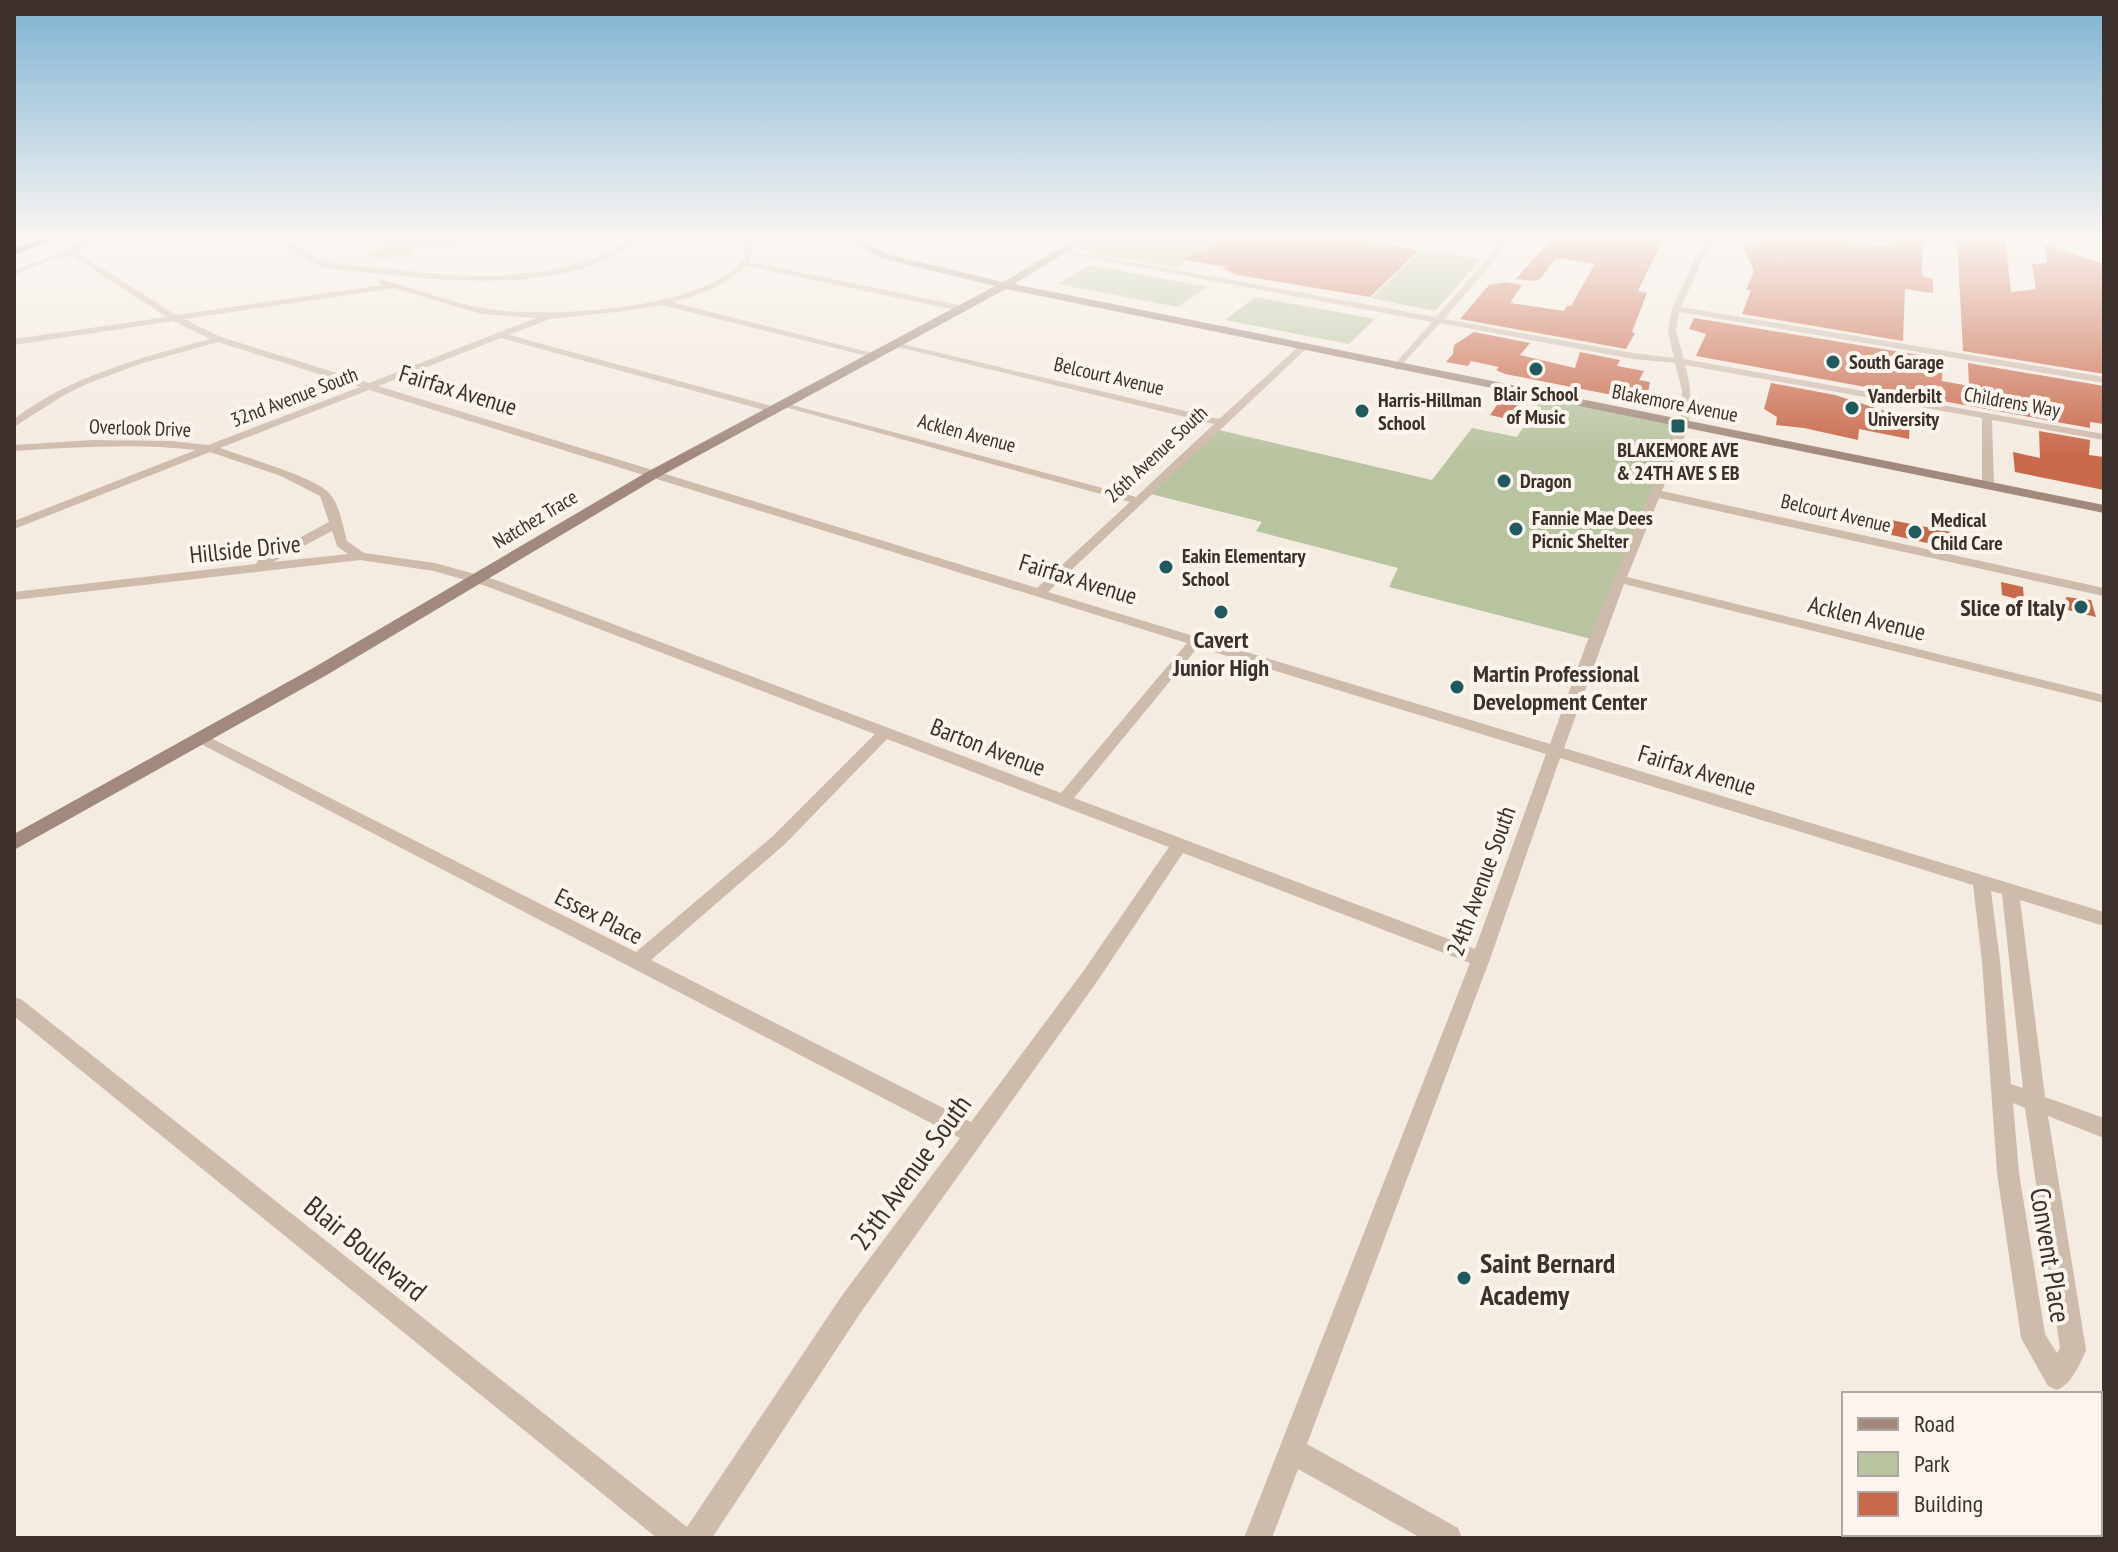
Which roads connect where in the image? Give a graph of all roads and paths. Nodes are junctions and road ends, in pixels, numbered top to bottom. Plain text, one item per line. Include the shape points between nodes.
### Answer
1 (164, 311) edge
2 (226, 311) edge
3 (484, 311) edge
4 (488, 311) edge
5 (586, 311) edge
6 (701, 311) edge
7 (954, 311) edge
8 (1126, 311) edge
9 (1388, 311) edge
10 (1447, 311) edge
11 (1676, 311) edge
12 (1692, 311) edge
13 (549, 316) junction
14 (176, 319) junction
15 (1439, 321) junction
16 (530, 324) junction
17 (503, 336) junction
18 (218, 339) junction
19 (14, 342) edge
20 (894, 345) junction
21 (1302, 348) junction
22 (875, 355) junction
23 (1680, 361) junction
24 (1397, 367) junction
25 (2104, 380) edge
26 (369, 387) junction
27 (780, 407) junction
28 (1987, 416) junction
29 (1222, 423) junction
30 (14, 424) edge
31 (1683, 425) junction
32 (2104, 437) edge
33 (14, 448) edge
34 (211, 449) junction
35 (652, 475) junction
36 (1988, 486) junction
37 (1654, 493) junction
38 (1138, 501) junction
39 (2104, 509) edge
40 (335, 524) junction
41 (14, 525) edge
42 (360, 556) junction
43 (246, 570) junction
44 (478, 578) junction
45 (1620, 579) junction
46 (1040, 592) junction
47 (2104, 592) edge
48 (14, 596) edge
49 (1196, 641) junction
50 (2104, 699) edge
51 (885, 733) junction
52 (202, 739) junction
53 (1556, 752) junction
54 (1063, 801) junction
55 (14, 843) edge
56 (1179, 846) junction
57 (1981, 882) junction
58 (2010, 890) junction
59 (2104, 919) edge
60 (1481, 959) junction
61 (637, 962) junction
62 (14, 1005) edge
63 (2000, 1089) junction
64 (2035, 1102) junction
65 (2104, 1128) edge
66 (975, 1135) junction
67 (1291, 1450) junction
68 (679, 1538) edge
69 (696, 1538) edge
70 (1258, 1538) edge
71 (1448, 1538) edge

1 - 14 street, Fairfax Avenue
2 - 14 street
3 - 16 street
4 - 13 street
5 - 13 street, 32nd Avenue South
6 - 22 street
7 - 20 main road, Natchez Trace
8 - 21 main road, Blakemore Avenue
9 - 15 street, Childrens Way
10 - 15 street
11 - 23 street, 24th Avenue South via 1672,331
12 - 25 street
13 - 16 street, 32nd Avenue South
14 - 18 street, Fairfax Avenue
14 - 19 street
15 - 23 street, Childrens Way
15 - 24 street
16 - 17 street, 32nd Avenue South
17 - 26 street, 32nd Avenue South
17 - 27 street, Acklen Avenue
18 - 26 street, Fairfax Avenue
18 - 30 street via 60,390
20 - 22 main road, Natchez Trace
20 - 29 street, Belcourt Avenue
21 - 24 main road, Blakemore Avenue
21 - 29 street, 26th Avenue South
22 - 27 main road, Natchez Trace
23 - 28 street, Childrens Way
23 - 31 street, 24th Avenue South via 1687,390
24 - 31 main road, Blakemore Avenue
26 - 34 street, 32nd Avenue South
26 - 35 street, Fairfax Avenue
27 - 35 main road, Natchez Trace
27 - 38 street, Acklen Avenue
28 - 32 street, Childrens Way
28 - 36 street
29 - 38 street, 26th Avenue South
31 - 36 main road, Blakemore Avenue
31 - 37 street, 24th Avenue South
33 - 34 street, Overlook Drive via 92,443
34 - 40 street, Overlook Drive via 325,494
34 - 41 street, 32nd Avenue South
35 - 44 main road, Natchez Trace
35 - 46 street, Fairfax Avenue
36 - 39 main road, Blakemore Avenue
37 - 45 street, 24th Avenue South
37 - 47 street, Belcourt Avenue
38 - 46 street, 26th Avenue South
40 - 42 street, Overlook Drive via 341,543
40 - 43 street
42 - 43 street, Hillside Drive
42 - 44 street, Hillside Drive
43 - 48 street, Hillside Drive
44 - 51 street, Barton Avenue
44 - 52 main road, Natchez Trace
45 - 50 street, Acklen Avenue
45 - 53 street, 24th Avenue South
46 - 49 street, Fairfax Avenue
49 - 53 street, Fairfax Avenue
49 - 54 street
51 - 54 street, Barton Avenue
51 - 61 street via 779,840
52 - 55 main road, Natchez Trace
52 - 61 street, Essex Place
53 - 57 street, Fairfax Avenue
53 - 60 street, 24th Avenue South
54 - 56 street, Barton Avenue
56 - 60 street, Barton Avenue
56 - 66 street, 25th Avenue South
57 - 58 street, Fairfax Avenue
57 - 63 street, Convent Place
58 - 59 street, Fairfax Avenue
58 - 64 street, Convent Place
60 - 67 street, 24th Avenue South
61 - 66 street, Essex Place
62 - 68 street, Blair Boulevard
63 - 64 street
63 - 64 street, Convent Place via 2033,1338 2057,1377 2073,1350
64 - 65 street
66 - 69 street, 25th Avenue South via 852,1303
67 - 70 street, 24th Avenue South
67 - 71 street

